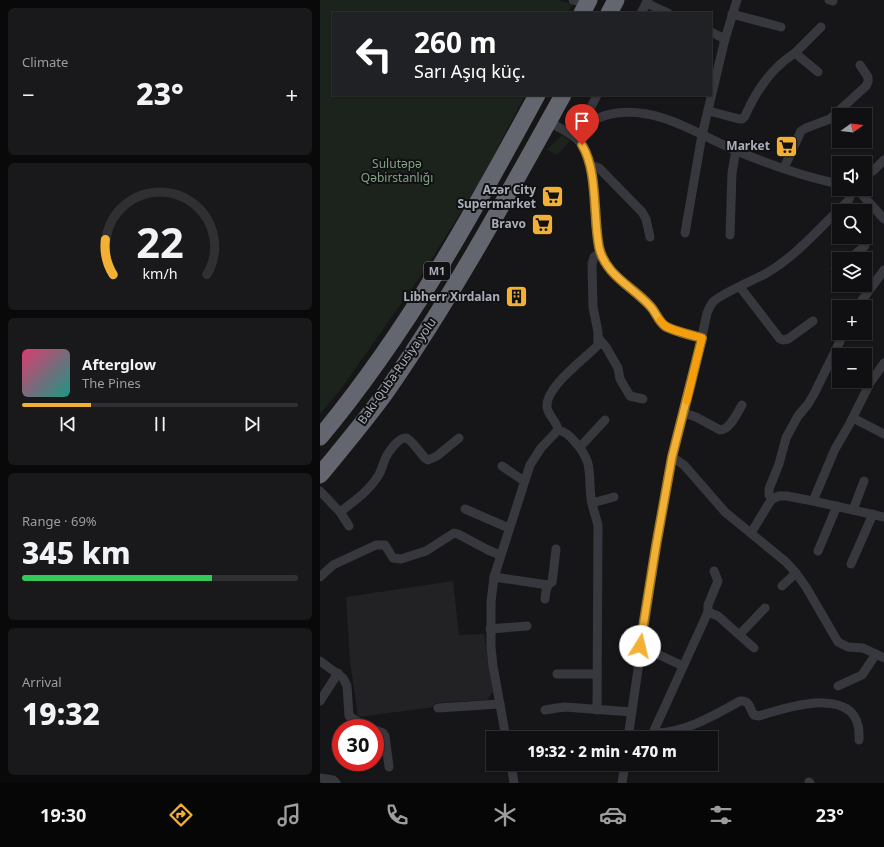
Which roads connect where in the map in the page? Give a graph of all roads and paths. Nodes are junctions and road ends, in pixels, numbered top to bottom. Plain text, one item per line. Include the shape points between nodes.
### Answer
1 (616, 0) edge
2 (737, 0) edge
3 (647, 2) edge
4 (610, 12) edge
5 (642, 12) edge
6 (666, 12) edge
7 (732, 14) junction
8 (781, 27) dead end
9 (821, 27) dead end
10 (712, 32) edge
11 (725, 39) junction
12 (795, 53) junction
13 (860, 64) dead end
14 (818, 72) dead end
15 (536, 96) edge
16 (562, 96) edge
17 (596, 96) edge
18 (709, 111) junction
19 (549, 122) junction
20 (590, 122) junction
21 (570, 134) junction
22 (702, 135) junction
23 (736, 150) junction
24 (884, 160) edge
25 (590, 165) junction
26 (784, 168) junction
27 (872, 172) edge
28 (832, 182) edge
29 (863, 196) edge
30 (832, 218) edge
31 (884, 219) edge
32 (685, 233) dead end
33 (730, 234) dead end
34 (650, 237) dead end
35 (866, 244) edge
36 (601, 252) junction
37 (858, 252) edge
38 (884, 270) edge
39 (740, 287) junction
40 (862, 300) edge
41 (813, 321) dead end
42 (702, 338) junction
43 (599, 339) junction
44 (841, 340) edge
45 (884, 363) edge
46 (643, 399) dead end
47 (742, 405) dead end
48 (684, 413) junction
49 (853, 418) junction
50 (605, 420) dead end
51 (558, 430) junction
52 (884, 434) edge
53 (320, 437) edge
54 (459, 438) dead end
55 (580, 448) junction
56 (672, 457) junction
57 (502, 466) dead end
58 (320, 475) edge
59 (864, 481) dead end
60 (524, 482) junction
61 (320, 491) edge
62 (614, 497) dead end
63 (772, 499) junction
64 (813, 501) junction
65 (592, 503) junction
66 (837, 506) junction
67 (465, 509) dead end
68 (853, 510) junction
69 (340, 512) junction
70 (873, 514) junction
71 (884, 517) edge
72 (349, 526) dead end
73 (509, 528) junction
74 (751, 533) junction
75 (556, 549) dead end
76 (818, 551) dead end
77 (500, 555) junction
78 (851, 564) dead end
79 (714, 571) dead end
80 (796, 573) junction
81 (320, 577) edge
82 (494, 577) junction
83 (548, 585) junction
84 (782, 586) dead end
85 (545, 599) dead end
86 (765, 608) dead end
87 (708, 612) junction
88 (527, 626) dead end
89 (490, 629) junction
90 (740, 634) junction
91 (640, 646) junction
92 (754, 648) dead end
93 (880, 656) edge
94 (320, 661) edge
95 (683, 666) junction
96 (338, 673) junction
97 (557, 674) dead end
98 (597, 674) junction
99 (838, 686) dead end
100 (320, 701) edge
101 (500, 704) junction
102 (438, 708) dead end
103 (545, 710) dead end
104 (597, 710) junction
105 (632, 712) junction
106 (354, 719) edge
107 (505, 731) edge
108 (629, 731) edge
109 (654, 731) edge
110 (671, 731) edge
111 (384, 734) edge
112 (858, 740) dead end
113 (389, 767) dead end
114 (512, 771) edge
115 (625, 771) edge
116 (320, 778) edge
117 (336, 783) edge
118 (514, 783) edge
119 (622, 783) edge

1 - 4 highway
2 - 7 street
3 - 5 street
3 - 6 street
7 - 8 street
7 - 11 street
9 - 12 street
10 - 11 street
11 - 18 street
12 - 14 street
12 - 18 street via 768,77 742,119
13 - 26 street via 868,77 866,86 830,119 801,132
15 - 53 highway, Bakı-Quba-Rusiya yolu / M1 via 437,271 366,378
16 - 19 highway, Bakı-Quba-Rusiya yolu / M1
17 - 20 street via 589,111
18 - 22 street
19 - 21 street
19 - 58 highway, Bakı-Quba-Rusiya yolu / M1 via 460,277 386,392
20 - 21 street
20 - 22 street via 617,113 648,114
21 - 25 street via 585,150
22 - 23 street
22 - 32 street
23 - 26 street
23 - 33 street via 732,173
24 - 27 street
25 - 34 street via 599,168 642,212
25 - 36 street
26 - 28 street
29 - 31 street
30 - 39 street via 779,265
35 - 37 street
36 - 42 street via 621,281 652,307 665,326
36 - 43 street via 594,257 592,264 593,307
38 - 40 street
39 - 41 street via 780,339 788,339
39 - 42 street via 713,302 707,313
42 - 48 street
43 - 46 street via 618,368 620,379 630,396
43 - 51 street via 598,345 569,371 549,398 547,409
44 - 63 street via 814,394 786,438 769,489
45 - 49 street via 870,383
47 - 48 street via 724,430
48 - 56 street
49 - 52 street
49 - 64 street via 834,448
50 - 55 street
51 - 55 street via 566,433
51 - 60 street via 541,448
54 - 69 street via 428,460 409,439 400,440 386,457 371,486
55 - 65 street via 589,465
56 - 74 street via 684,465 725,512
56 - 91 street
57 - 60 street
59 - 68 street
60 - 73 street
61 - 69 street
62 - 65 street
63 - 64 street via 787,496
63 - 74 street
64 - 66 street
65 - 98 street via 598,526
66 - 68 street
66 - 76 street
67 - 73 street
68 - 70 street
69 - 72 street
70 - 71 street
70 - 78 street
73 - 77 street
74 - 80 street
75 - 83 street via 552,582
77 - 81 street via 454,533 426,551 400,560 393,558 385,545 376,545 333,565
77 - 82 street
79 - 87 street via 718,581 708,605
80 - 84 street
80 - 93 street via 838,642 848,647 864,648
82 - 83 street
82 - 89 street
83 - 85 street
86 - 90 street
87 - 90 street via 718,616
87 - 95 street
88 - 89 street
89 - 101 street
90 - 92 street
91 - 95 street
91 - 105 street
93 - 99 street via 862,675
94 - 96 street
95 - 109 street
96 - 100 street
96 - 106 street via 347,686 349,716
97 - 98 street
98 - 104 street
101 - 102 street
101 - 107 street
103 - 104 street via 564,707
104 - 105 street
105 - 108 street
110 - 112 street via 702,722 740,701 748,703 754,715 759,716 795,706 827,703 843,706 851,711 858,725
111 - 113 street
114 - 118 street
115 - 119 street
116 - 117 street

